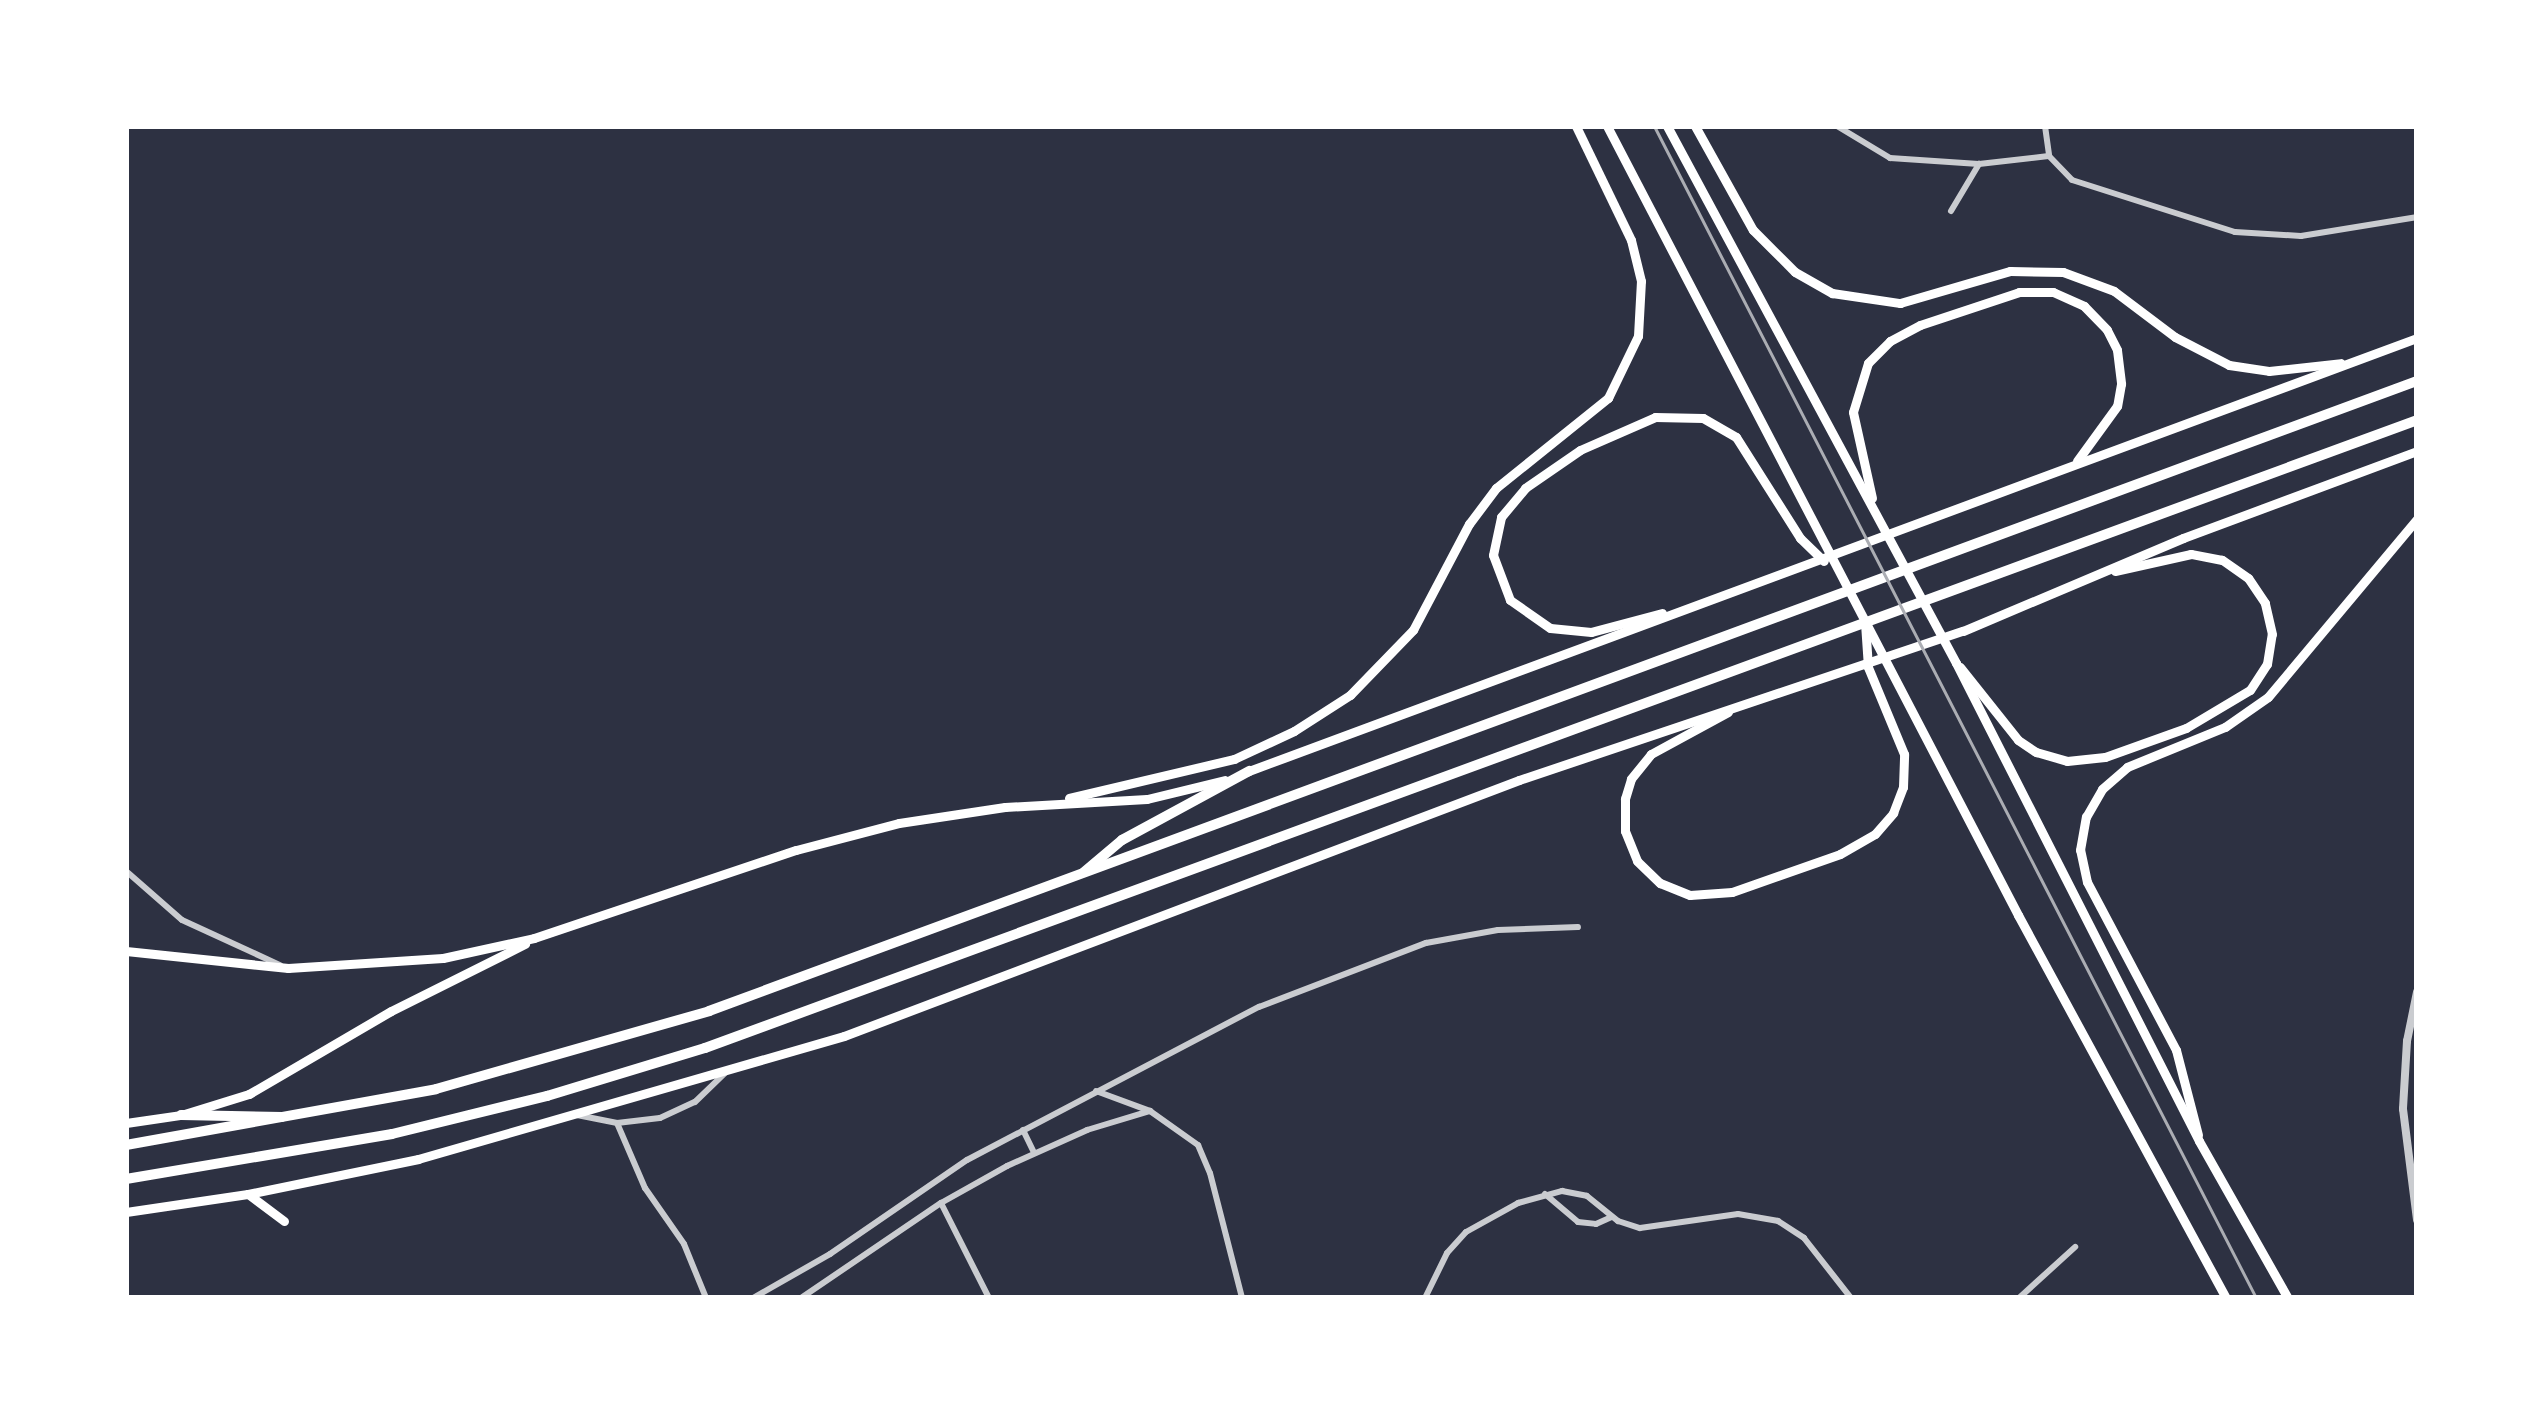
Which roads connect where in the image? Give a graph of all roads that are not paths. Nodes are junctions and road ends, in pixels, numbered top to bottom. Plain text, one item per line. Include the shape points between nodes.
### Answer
1 (1576, 126) edge
2 (1607, 126) edge
3 (1667, 126) edge
4 (1695, 126) edge
5 (1837, 126) edge
6 (2044, 126) edge
7 (2049, 156) junction
8 (1979, 164) junction
9 (1951, 211) dead end
10 (2417, 217) edge
11 (2417, 338) edge
12 (2352, 362) junction
13 (2417, 381) edge
14 (2417, 420) edge
15 (2417, 451) edge
16 (2074, 465) junction
17 (1871, 503) junction
18 (2417, 519) edge
19 (1835, 567) junction
20 (2104, 572) junction
21 (1685, 609) junction
22 (1865, 623) junction
23 (1955, 663) junction
24 (1737, 705) junction
25 (1249, 771) junction
26 (1051, 804) junction
27 (126, 871) edge
28 (1079, 878) junction
29 (1578, 927) dead end
30 (534, 938) junction
31 (126, 951) edge
32 (288, 968) junction
33 (2417, 992) edge
34 (732, 1066) junction
35 (1096, 1091) junction
36 (1150, 1112) junction
37 (181, 1115) junction
38 (577, 1115) junction
39 (292, 1119) junction
40 (126, 1123) edge
41 (616, 1123) junction
42 (1024, 1130) junction
43 (2198, 1141) junction
44 (126, 1145) edge
45 (1034, 1154) junction
46 (126, 1179) edge
47 (248, 1194) junction
48 (1545, 1194) junction
49 (940, 1204) junction
50 (126, 1212) edge
51 (1612, 1217) junction
52 (2417, 1220) edge
53 (284, 1221) dead end
54 (2075, 1247) dead end
55 (706, 1298) edge
56 (753, 1298) edge
57 (805, 1298) edge
58 (989, 1298) edge
59 (1242, 1298) edge
60 (1425, 1298) edge
61 (1851, 1298) edge
62 (2019, 1298) edge
63 (2226, 1298) edge
64 (2288, 1298) edge

1 - 26 highway via 1641,280 1634,349 1608,398 1496,488 1413,630 1350,695 1234,759
2 - 19 highway
3 - 17 highway
4 - 12 highway via 1762,241 1832,293 1900,303 2010,271 2049,270 2114,291 2175,338 2229,364 2269,371
5 - 8 street via 1882,156
6 - 7 street
7 - 8 street
7 - 10 street via 2078,183 2248,234 2302,236
8 - 9 street
11 - 12 highway
12 - 16 highway
13 - 28 highway
14 - 46 highway via 726,1041 446,1122
15 - 20 highway
16 - 17 highway via 2112,416 2121,373 2107,330 2074,300 2030,291 1899,336 1875,355 1853,412
16 - 21 highway
17 - 23 highway
18 - 43 highway via 2268,697 2225,727 2127,767 2086,817 2084,872 2182,1064
19 - 21 highway via 1800,538 1743,444 1703,418 1674,414 1636,424 1534,480 1508,506 1494,545 1500,584 1524,614 1581,632
19 - 22 highway
20 - 23 highway via 2202,555 2231,565 2255,585 2269,613 2272,644 2250,691 2199,722 2096,759 2056,759 2026,746
20 - 24 highway via 1918,648
21 - 25 highway
22 - 24 highway via 1871,676 1904,754 1893,813 1868,840 1831,857 1732,892 1690,895 1660,883 1637,861 1624,799 1651,754
22 - 63 highway
23 - 43 highway
24 - 34 highway via 1389,828 881,1024
25 - 26 highway via 1166,796
25 - 28 highway via 1122,840
26 - 30 highway via 865,831
27 - 32 street via 182,920
28 - 39 highway via 643,1033
29 - 35 street via 1486,932 1403,950 1259,1007
30 - 32 highway via 412,962
30 - 37 highway via 271,1084
31 - 32 highway
33 - 52 street via 2403,1109
34 - 38 highway
34 - 41 street via 684,1108
35 - 36 street
35 - 42 street
36 - 45 street
36 - 59 street via 1188,1134 1205,1158
37 - 39 highway
37 - 40 highway
38 - 41 street
38 - 47 highway
39 - 44 highway
41 - 55 street
42 - 45 street
42 - 56 street
43 - 64 highway
45 - 49 street
47 - 50 highway
47 - 53 highway
48 - 51 street via 1587,1196
48 - 51 street via 1578,1222
48 - 60 street via 1466,1232
49 - 57 street
49 - 58 street
51 - 61 street via 1640,1228 1768,1217 1804,1238
54 - 62 street

